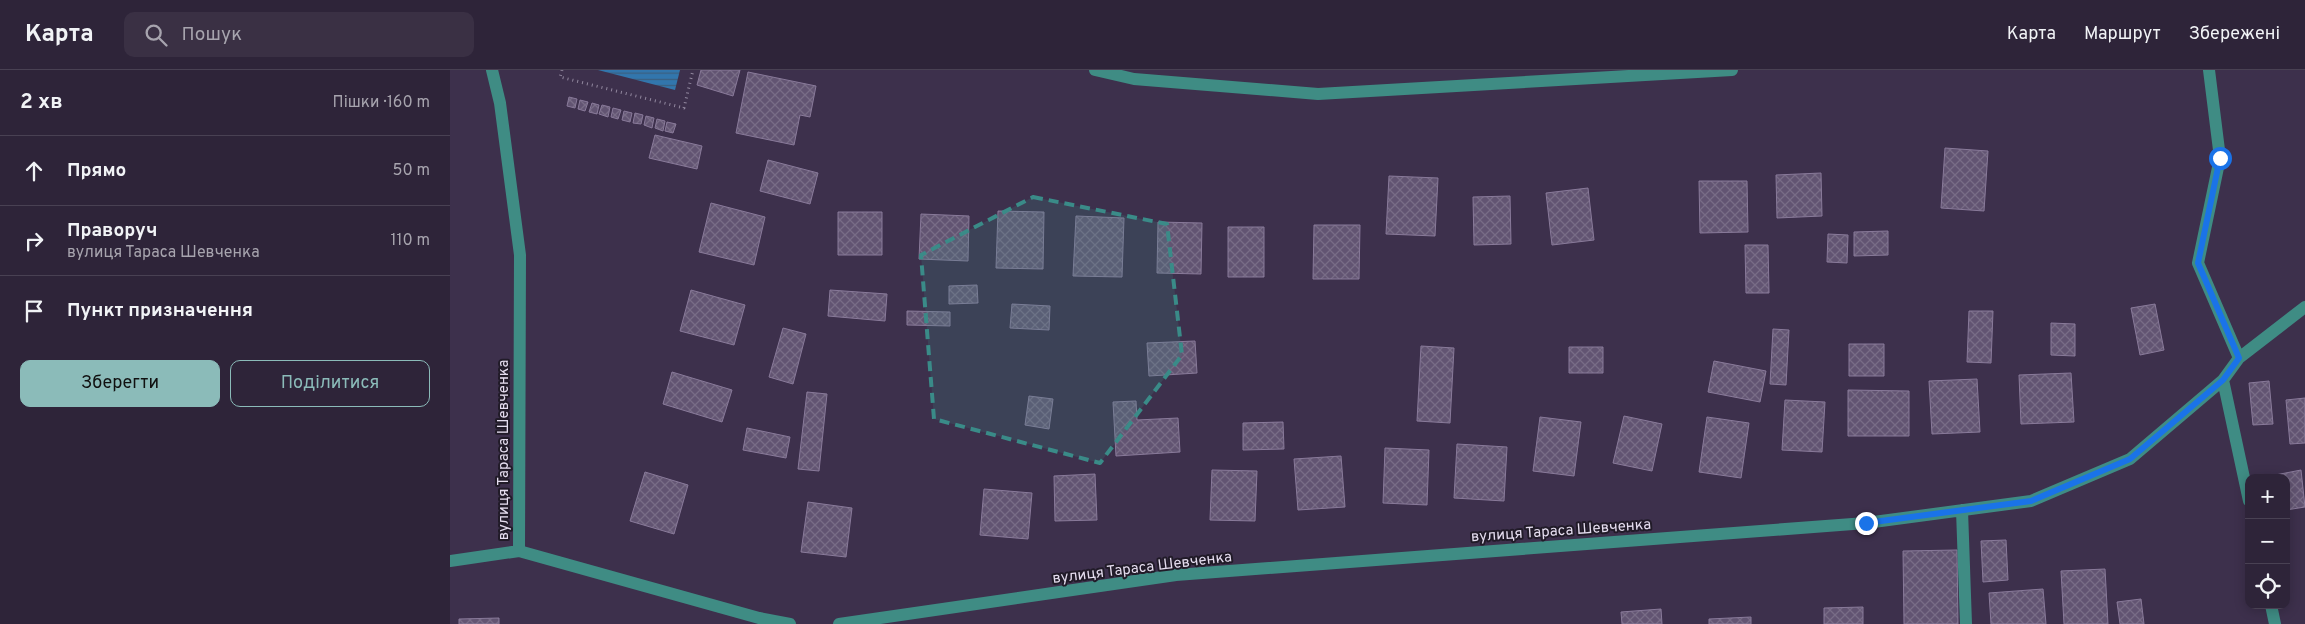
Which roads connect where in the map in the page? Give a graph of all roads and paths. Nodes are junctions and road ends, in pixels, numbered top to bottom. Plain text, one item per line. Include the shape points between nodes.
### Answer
1 (492, 70) edge
2 (562, 70) edge
3 (693, 70) edge
4 (1094, 70) edge
5 (1732, 70) edge
6 (2210, 70) edge
7 (2305, 306) edge
8 (2239, 358) junction
9 (2223, 380) junction
10 (2245, 482) edge
11 (1962, 510) junction
12 (519, 551) junction
13 (450, 562) edge
14 (2272, 609) edge
15 (790, 624) edge
16 (839, 624) edge
17 (1966, 624) edge
18 (2275, 624) edge

1 - 12 street, вулиця Тараса Шевченка via 500,103 520,255
2 - 3 path via 560,77 684,108
4 - 5 street via 1134,79 1318,94
6 - 8 street via 2220,158 2198,263
7 - 8 street, вулиця Тараса Шевченка
8 - 9 street, вулиця Тараса Шевченка
9 - 10 street
9 - 11 street, вулиця Тараса Шевченка via 2130,459 2031,501
11 - 16 street, вулиця Тараса Шевченка via 1866,523 1176,575
11 - 17 street
12 - 13 street
12 - 15 street, вулиця Тараса Шевченка
14 - 18 street

